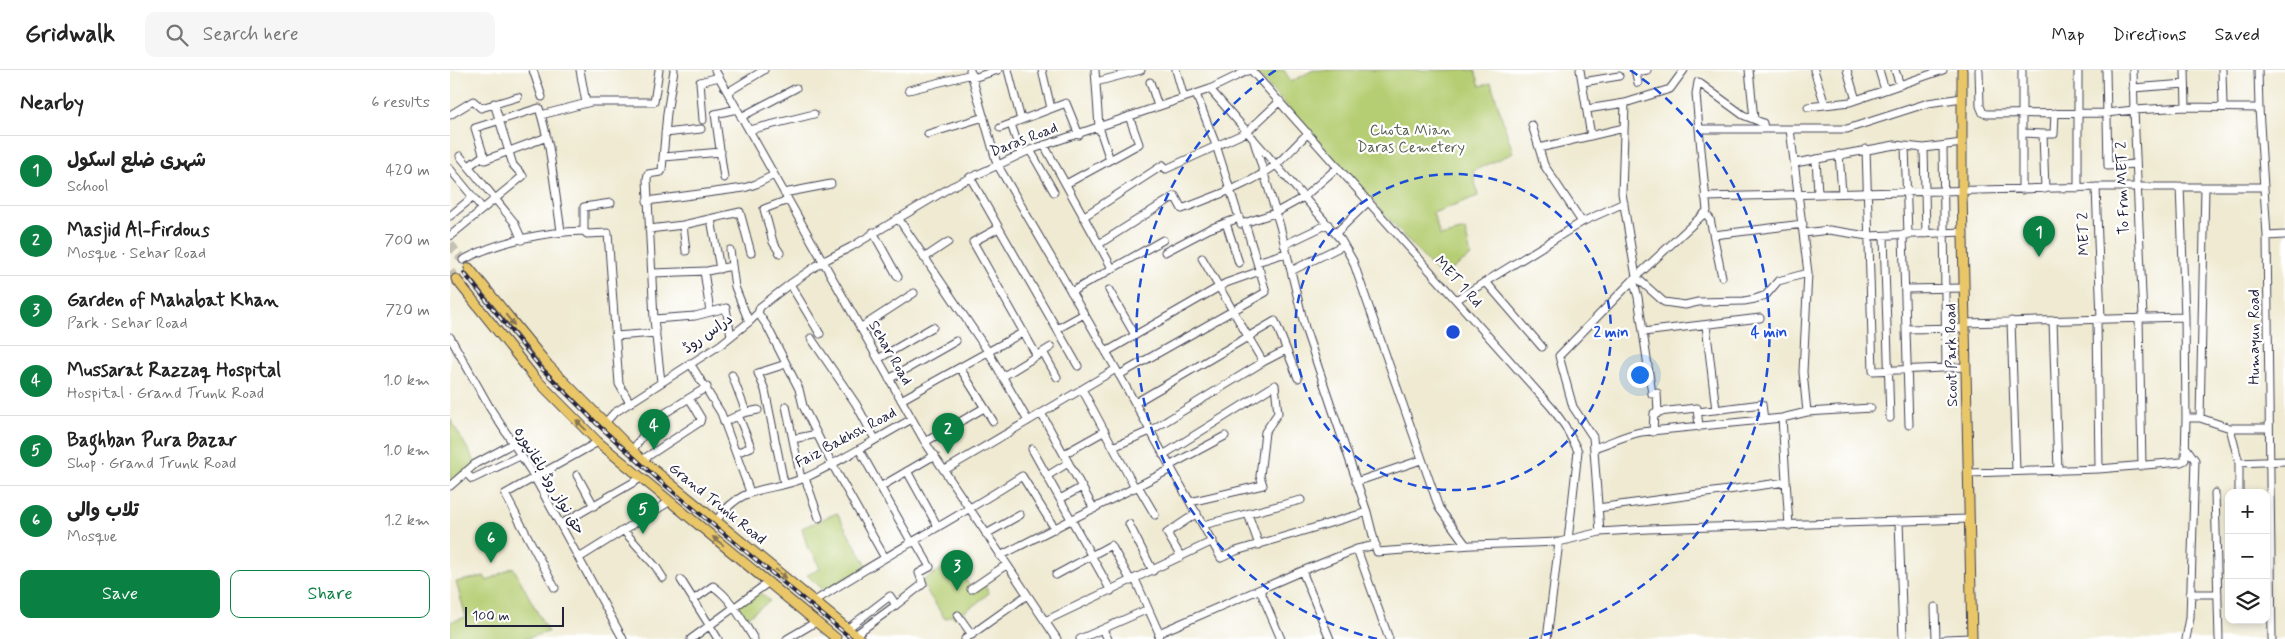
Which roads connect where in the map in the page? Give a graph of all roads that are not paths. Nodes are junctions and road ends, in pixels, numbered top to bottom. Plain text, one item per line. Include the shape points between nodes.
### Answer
1 (533, 70) edge
2 (580, 70) edge
3 (659, 70) edge
4 (674, 70) edge
5 (715, 70) edge
6 (764, 70) edge
7 (998, 70) edge
8 (1008, 70) edge
9 (1042, 70) edge
10 (1095, 70) edge
11 (1141, 70) edge
12 (1176, 70) edge
13 (1250, 70) edge
14 (1580, 70) edge
15 (1635, 70) edge
16 (1647, 70) edge
17 (1684, 70) edge
18 (1749, 70) edge
19 (1814, 70) edge
20 (1847, 70) edge
21 (1879, 70) edge
22 (1896, 70) edge
23 (1943, 70) edge
24 (1962, 70) edge
25 (1979, 70) edge
26 (2022, 70) edge
27 (2078, 70) edge
28 (2106, 70) edge
29 (2133, 70) edge
30 (2185, 70) edge
31 (2222, 70) edge
32 (2258, 70) edge
33 (1642, 71) edge
34 (1926, 73) edge
35 (972, 74) edge
36 (1619, 76) dead end
37 (719, 77) junction
38 (1096, 82) junction
39 (1150, 82) dead end
40 (1583, 82) junction
41 (1638, 83) dead end
42 (2185, 84) junction
43 (1900, 85) junction
44 (796, 88) dead end
45 (2133, 88) junction
46 (1210, 89) junction
47 (909, 90) dead end
48 (1885, 90) junction
49 (728, 92) junction
50 (1196, 94) junction
51 (518, 97) dead end
52 (542, 97) dead end
53 (1184, 98) junction
54 (1962, 98) junction
55 (1856, 100) junction
56 (1280, 101) junction
57 (586, 103) junction
58 (494, 104) junction
59 (1625, 104) junction
60 (1824, 105) junction
61 (1158, 106) junction
62 (2223, 106) junction
63 (2186, 107) junction
64 (1051, 108) junction
65 (1808, 108) dead end
66 (2259, 108) junction
67 (1587, 109) junction
68 (737, 110) junction
69 (2134, 110) junction
70 (2022, 113) junction
71 (2055, 113) junction
72 (2079, 113) junction
73 (2106, 113) junction
74 (814, 114) dead end
75 (450, 115) edge
76 (541, 115) junction
77 (1129, 116) junction
78 (741, 117) junction
79 (984, 117) junction
80 (1754, 119) junction
81 (499, 120) junction
82 (703, 120) dead end
83 (1020, 120) junction
84 (1011, 124) junction
85 (1532, 125) dead end
86 (1099, 127) junction
87 (1000, 128) dead end
88 (1624, 128) junction
89 (701, 129) dead end
90 (1699, 129) junction
91 (1764, 129) junction
92 (1790, 129) junction
93 (749, 130) junction
94 (665, 133) junction
95 (1308, 133) junction
96 (2022, 133) junction
97 (928, 134) dead end
98 (2043, 134) junction
99 (1078, 135) junction
100 (1250, 135) junction
101 (1591, 136) junction
102 (547, 137) junction
103 (1962, 142) junction
104 (1216, 145) junction
105 (1044, 146) junction
106 (1905, 146) junction
107 (1944, 146) junction
108 (1539, 148) junction
109 (1924, 148) junction
110 (1866, 149) junction
111 (1030, 150) junction
112 (509, 152) junction
113 (721, 152) junction
114 (484, 154) junction
115 (1021, 154) junction
116 (1839, 154) junction
117 (460, 156) dead end
118 (664, 158) junction
119 (1816, 159) junction
120 (1110, 160) junction
121 (1794, 163) junction
122 (997, 164) junction
123 (1277, 164) junction
124 (2135, 164) junction
125 (468, 166) junction
126 (1338, 167) junction
127 (450, 169) edge
128 (1263, 173) junction
129 (774, 175) junction
130 (970, 177) junction
131 (724, 178) dead end
132 (831, 184) dead end
133 (1066, 184) junction
134 (2180, 186) junction
135 (2096, 187) junction
136 (2205, 187) junction
137 (2264, 187) junction
138 (2078, 188) junction
139 (2136, 188) junction
140 (2045, 189) junction
141 (1230, 190) junction
142 (2022, 190) junction
143 (1054, 192) dead end
144 (1866, 192) junction
145 (1907, 192) junction
146 (1925, 192) junction
147 (1944, 192) junction
148 (1962, 192) junction
149 (1799, 193) junction
150 (1818, 193) junction
151 (1842, 193) junction
152 (1304, 196) junction
153 (473, 197) junction
154 (786, 197) junction
155 (1705, 197) junction
156 (495, 198) junction
157 (647, 201) junction
158 (1368, 201) junction
159 (612, 202) dead end
160 (1624, 203) junction
161 (482, 208) junction
162 (1275, 213) junction
163 (1704, 214) junction
164 (450, 216) edge
165 (1083, 217) junction
166 (898, 218) junction
167 (711, 219) junction
168 (1242, 220) junction
169 (1582, 222) junction
170 (1226, 223) junction
171 (1328, 224) junction
172 (1803, 224) junction
173 (682, 225) junction
174 (999, 228) junction
175 (650, 229) junction
176 (561, 231) junction
177 (584, 231) junction
178 (873, 232) junction
179 (1963, 232) junction
180 (1336, 233) junction
181 (1804, 233) junction
182 (1945, 233) junction
183 (1926, 234) junction
184 (1714, 235) junction
185 (1906, 235) junction
186 (2285, 235) edge
187 (450, 236) edge
188 (1868, 236) junction
189 (1884, 236) junction
190 (2268, 236) junction
191 (522, 240) junction
192 (1163, 240) dead end
193 (948, 242) dead end
194 (1099, 244) junction
195 (1284, 245) junction
196 (1344, 245) junction
197 (730, 250) dead end
198 (686, 251) dead end
199 (1165, 252) dead end
200 (751, 253) dead end
201 (780, 253) dead end
202 (1286, 253) junction
203 (924, 258) junction
204 (1202, 258) dead end
205 (822, 262) junction
206 (1257, 262) junction
207 (1239, 263) dead end
208 (466, 264) joint
209 (732, 266) junction
210 (1112, 268) junction
211 (720, 269) junction
212 (1260, 270) junction
213 (704, 271) junction
214 (1291, 271) junction
215 (653, 272) junction
216 (1808, 273) junction
217 (898, 277) dead end
218 (1722, 277) dead end
219 (456, 279) tunnel mouth
220 (1635, 279) junction
221 (480, 282) junction
222 (1486, 282) junction
223 (790, 284) junction
224 (1220, 286) junction
225 (1905, 288) junction
226 (1945, 288) junction
227 (1964, 288) junction
228 (1109, 290) dead end
229 (1071, 292) junction
230 (914, 293) dead end
231 (468, 294) junction
232 (1456, 300) junction
233 (498, 306) junction
234 (1233, 309) junction
235 (710, 312) junction
236 (758, 313) junction
237 (1084, 314) junction
238 (2185, 316) junction
239 (1760, 318) dead end
240 (2141, 318) junction
241 (486, 319) junction
242 (654, 319) junction
243 (2099, 319) junction
244 (2054, 320) junction
245 (2011, 321) junction
246 (749, 322) junction
247 (1706, 325) junction
248 (1965, 325) junction
249 (933, 326) dead end
250 (860, 328) junction
251 (1946, 328) junction
252 (1057, 329) junction
253 (1906, 329) junction
254 (1643, 332) junction
255 (656, 333) junction
256 (1022, 333) junction
257 (820, 334) dead end
258 (1135, 335) junction
259 (615, 336) junction
260 (731, 336) junction
261 (1248, 336) junction
262 (450, 337) edge
263 (811, 338) dead end
264 (956, 341) dead end
265 (1051, 347) dead end
266 (1542, 347) dead end
267 (1286, 350) junction
268 (1106, 352) junction
269 (989, 353) junction
270 (1040, 354) junction
271 (878, 359) junction
272 (1263, 362) junction
273 (690, 363) junction
274 (786, 364) junction
275 (1078, 366) dead end
276 (1966, 367) junction
277 (960, 368) junction
278 (1946, 368) junction
279 (1908, 369) junction
280 (1889, 370) junction
281 (1118, 372) junction
282 (732, 375) dead end
283 (1002, 377) junction
284 (1057, 377) dead end
285 (1298, 378) dead end
286 (889, 379) junction
287 (661, 382) junction
288 (707, 388) junction
289 (1082, 389) junction
290 (689, 398) junction
291 (901, 400) junction
292 (630, 403) junction
293 (1135, 403) junction
294 (786, 406) dead end
295 (984, 408) junction
296 (1871, 408) dead end
297 (758, 410) dead end
298 (1716, 410) junction
299 (746, 412) junction
300 (1658, 412) junction
301 (1698, 412) junction
302 (1807, 412) junction
303 (1041, 413) junction
304 (738, 415) junction
305 (1782, 418) junction
306 (1890, 418) dead end
307 (2186, 418) junction
308 (2200, 418) junction
309 (912, 419) junction
310 (1764, 420) junction
311 (993, 421) dead end
312 (1028, 421) junction
313 (724, 422) junction
314 (604, 424) junction
315 (1909, 425) dead end
316 (1699, 427) junction
317 (2230, 428) junction
318 (2269, 428) junction
319 (1105, 431) junction
320 (1150, 431) junction
321 (1653, 432) junction
322 (817, 434) junction
323 (1225, 436) dead end
324 (793, 439) junction
325 (875, 439) junction
326 (598, 442) junction
327 (925, 442) junction
328 (512, 444) junction
329 (2185, 446) junction
330 (1113, 447) junction
331 (1594, 448) junction
332 (859, 449) junction
333 (1032, 449) dead end
334 (632, 451) junction
335 (736, 453) junction
336 (1064, 454) junction
337 (1163, 455) junction
338 (520, 456) junction
339 (935, 456) junction
340 (642, 460) junction
341 (1421, 460) junction
342 (2285, 461) edge
343 (2269, 462) junction
344 (1068, 463) junction
345 (2239, 463) junction
346 (832, 464) junction
347 (2142, 466) junction
348 (1170, 467) junction
349 (945, 470) junction
350 (2099, 470) junction
351 (2016, 471) junction
352 (2058, 471) junction
353 (466, 472) junction
354 (907, 472) junction
355 (1969, 473) junction
356 (576, 475) dead end
357 (1047, 476) junction
358 (535, 478) junction
359 (641, 478) junction
360 (803, 478) junction
361 (1356, 482) junction
362 (1786, 482) junction
363 (784, 483) junction
364 (450, 486) edge
365 (880, 487) junction
366 (1082, 487) junction
367 (1136, 487) junction
368 (2239, 489) edge
369 (750, 492) junction
370 (2215, 493) dead end
371 (1060, 499) junction
372 (1301, 500) dead end
373 (670, 502) junction
374 (1190, 502) junction
375 (594, 506) junction
376 (1598, 508) junction
377 (971, 509) junction
378 (1094, 509) junction
379 (1367, 512) junction
380 (1197, 513) junction
381 (1248, 514) junction
382 (1155, 515) dead end
383 (1020, 516) dead end
384 (819, 518) dead end
385 (1968, 519) junction
386 (1072, 520) junction
387 (716, 521) junction
388 (1899, 521) junction
389 (561, 524) junction
390 (1129, 524) dead end
391 (1203, 525) junction
392 (1789, 526) junction
393 (938, 527) junction
394 (1055, 529) junction
395 (624, 531) junction
396 (1600, 532) junction
397 (986, 534) junction
398 (1568, 540) junction
399 (1213, 541) junction
400 (913, 542) junction
401 (1559, 542) junction
402 (1259, 544) junction
403 (1376, 544) junction
404 (1466, 545) junction
405 (1357, 549) junction
406 (1000, 556) junction
407 (1092, 557) junction
408 (1181, 557) junction
409 (579, 558) junction
410 (885, 558) junction
411 (1006, 565) junction
412 (1153, 571) junction
413 (1302, 571) junction
414 (1056, 575) dead end
415 (663, 578) dead end
416 (681, 580) dead end
417 (1133, 580) junction
418 (769, 582) junction
419 (555, 588) dead end
420 (971, 589) dead end
421 (1260, 590) junction
422 (1111, 591) junction
423 (2190, 594) junction
424 (2218, 594) junction
425 (1027, 596) junction
426 (694, 600) junction
427 (815, 601) junction
428 (896, 605) junction
429 (733, 606) junction
430 (1935, 607) dead end
431 (1148, 609) junction
432 (958, 615) dead end
433 (816, 622) junction
434 (1045, 622) junction
435 (709, 626) junction
436 (846, 629) junction
437 (1103, 630) junction
438 (1158, 636) edge
439 (858, 637) edge
440 (968, 637) edge
441 (623, 639) edge
442 (691, 639) edge
443 (718, 639) edge
444 (754, 639) edge
445 (787, 639) edge
446 (836, 639) edge
447 (1057, 639) edge
448 (1080, 639) edge
449 (1108, 639) edge
450 (1281, 639) edge
451 (1330, 639) edge
452 (1389, 639) edge
453 (1548, 639) edge
454 (1903, 639) edge
455 (1936, 639) edge
456 (1945, 639) edge
457 (1972, 639) edge
458 (2186, 639) edge
459 (2219, 639) edge
460 (2272, 639) edge

1 - 52 street
2 - 57 street
3 - 57 street via 654,102
4 - 94 street
5 - 37 street, Sehar Road
6 - 49 street
7 - 35 street
8 - 83 street
9 - 64 street
10 - 38 street
11 - 38 street
12 - 53 street
13 - 46 street, Daras Road
13 - 56 street, MET 1 Rd
14 - 40 street
15 - 41 street
16 - 33 street
17 - 59 street via 1670,89
18 - 80 street
19 - 60 street
20 - 55 street
21 - 48 street
22 - 43 street
23 - 34 street
24 - 54 main road, Scout Park Road
25 - 70 street via 1983,113
26 - 70 street
27 - 72 street
28 - 73 street
29 - 45 street, To Frm MET 2
30 - 42 street
31 - 62 street
32 - 66 street, Humayun Road
34 - 43 street
35 - 47 street
35 - 79 street
36 - 40 street
37 - 49 street, Sehar Road
37 - 82 street via 700,82
38 - 86 street
39 - 61 street
40 - 67 street
42 - 45 street
42 - 63 street
43 - 48 street
44 - 78 street
45 - 69 street, To Frm MET 2
46 - 50 street, Daras Road
46 - 100 street
48 - 55 street
49 - 68 street, Sehar Road
50 - 53 street, Daras Road
50 - 104 street
51 - 58 street
53 - 61 street, Daras Road
54 - 92 street via 1928,103 1847,129
54 - 103 main road, Scout Park Road
55 - 60 street
56 - 95 street, MET 1 Rd
56 - 100 street
57 - 76 street
58 - 75 street via 481,108 473,101
58 - 81 street
59 - 67 street
59 - 88 street
60 - 65 street
61 - 77 street, Daras Road
62 - 63 street
62 - 66 street
63 - 69 street
64 - 83 street
64 - 99 street via 1066,103
66 - 137 street, Humayun Road
67 - 101 street
68 - 78 street, Sehar Road
68 - 113 street via 715,114
69 - 73 street
69 - 124 street, To Frm MET 2
70 - 71 street
70 - 96 street
71 - 72 street
71 - 98 street via 2055,133
72 - 73 street
72 - 138 street
73 - 124 street via 2108,166
74 - 93 street
76 - 81 street via 539,108
76 - 102 street
77 - 86 street, Daras Road
77 - 120 street via 1139,144
78 - 93 street, Sehar Road
79 - 97 street
79 - 122 street
80 - 90 street via 1743,115 1698,82
80 - 91 street via 1763,123
81 - 112 street
81 - 114 street via 475,128
83 - 84 street
84 - 87 street
84 - 115 street
85 - 108 street
86 - 99 street, Daras Road
86 - 120 street
88 - 101 street
88 - 160 street
89 - 94 street
90 - 91 street
90 - 155 street
91 - 92 street
92 - 121 street
93 - 129 street, Sehar Road
94 - 118 street
95 - 123 street
95 - 126 street, MET 1 Rd
96 - 98 street
96 - 142 street
98 - 140 street
99 - 105 street, Daras Road
100 - 104 street
100 - 123 street
100 - 128 street
101 - 108 street
102 - 112 street
102 - 176 street
103 - 107 street
103 - 148 main road, Scout Park Road
104 - 141 street
104 - 165 street via 1166,169 1163,165
105 - 111 street, Daras Road
105 - 133 street
106 - 109 street
106 - 110 street via 1895,144
106 - 145 street
107 - 109 street
107 - 147 street
108 - 169 street via 1544,165
109 - 146 street
110 - 116 street
110 - 144 street
111 - 115 street, Daras Road
111 - 143 street
112 - 114 street via 485,160
112 - 156 street via 513,165 523,176
113 - 118 street
113 - 131 street
114 - 125 street
115 - 122 street, Daras Road
116 - 119 street
116 - 151 street
117 - 125 street
118 - 157 street via 661,172 648,174
119 - 121 street
119 - 150 street
120 - 133 street
121 - 149 street
122 - 130 street, Daras Road
122 - 229 street
123 - 128 street
123 - 152 street
124 - 139 street, To Frm MET 2
125 - 156 street
126 - 152 street
126 - 158 street, MET 1 Rd
127 - 153 street
128 - 141 street
128 - 162 street
129 - 154 street, Sehar Road
129 - 157 street via 744,188
130 - 166 street, Daras Road
130 - 174 street
132 - 154 street
133 - 165 street
134 - 136 street
134 - 139 street
134 - 238 street
135 - 138 street
135 - 139 street
135 - 243 street, MET 2
136 - 137 street
136 - 308 street
137 - 190 street, Humayun Road
138 - 140 street
139 - 240 street, To Frm MET 2
140 - 142 street
141 - 168 street
141 - 194 street via 1182,209 1175,196
142 - 148 street
144 - 145 street
144 - 151 street
144 - 188 street
145 - 146 street
145 - 185 street
146 - 147 street
146 - 183 street
147 - 148 street
147 - 182 street
148 - 179 main road, Scout Park Road
149 - 150 street
149 - 155 street
149 - 172 street
150 - 151 street
152 - 162 street
152 - 171 street
153 - 161 street
153 - 164 street
154 - 201 street via 764,210 773,242
154 - 205 street, Sehar Road
155 - 163 street via 1707,211
156 - 161 street
156 - 191 street via 514,222
157 - 175 street
158 - 180 street
158 - 232 street, MET 1 Rd
159 - 177 street via 584,207
160 - 169 street
160 - 220 street
161 - 187 street
162 - 168 street
162 - 195 street
163 - 184 street via 1710,218
163 - 220 street
165 - 194 street
166 - 178 street, Daras Road
166 - 203 street
167 - 173 street
167 - 200 street via 740,212
167 - 211 street
168 - 170 street
168 - 206 street
169 - 222 street
170 - 199 street
170 - 207 street
171 - 180 street
171 - 195 street
172 - 181 street
172 - 184 street
173 - 175 street
173 - 198 street
174 - 252 street
174 - 256 street via 973,242
175 - 215 street
176 - 177 street
176 - 191 street
177 - 259 street via 587,234 608,233
178 - 205 street, Daras Road
178 - 217 street
179 - 182 street
179 - 227 main road, Scout Park Road
180 - 196 street
181 - 188 street via 1829,230
181 - 216 street
182 - 183 street
182 - 226 street
183 - 185 street
184 - 218 street
185 - 189 street
185 - 225 street
186 - 190 street
188 - 189 street
188 - 280 street via 1873,370
189 - 280 street
190 - 318 street, Humayun Road
191 - 208 street via 478,252
192 - 210 street
193 - 203 street
194 - 210 street
195 - 202 street
196 - 214 street
196 - 341 street via 1354,260
197 - 209 street
202 - 206 street
202 - 214 street
203 - 269 street
204 - 224 street
205 - 223 street, دراس روڈ
205 - 250 street, Sehar Road
206 - 212 street
208 - 221 main road, Grand Trunk Road
209 - 211 street
209 - 246 street via 734,287
210 - 229 street
211 - 213 street
212 - 224 street
212 - 234 street via 1266,292
213 - 215 street
213 - 235 street
214 - 361 street via 1305,328
215 - 242 street
216 - 220 street via 1778,281 1766,295 1755,299 1685,305 1664,302
216 - 302 street via 1803,372
219 - 231 main road, Grand Trunk Road
220 - 254 street
220 - 331 street via 1560,356 1573,407 1593,437
221 - 231 main road via 477,290
221 - 233 main road, Grand Trunk Road
222 - 232 street
222 - 266 street
223 - 236 street, دراس روڈ via 760,307
223 - 257 street
224 - 234 street
224 - 258 street
225 - 226 street
225 - 253 street
226 - 227 street
226 - 251 street
227 - 248 main road, Scout Park Road
228 - 258 street
229 - 237 street
230 - 250 street
231 - 241 main road, Grand Trunk Road
232 - 398 street, MET 1 Rd via 1552,408 1573,440 1578,451
233 - 241 main road via 491,307
233 -> 314 main road, Grand Trunk Road
234 - 261 street
234 - 281 street
235 - 242 street
235 - 260 street via 726,308
236 - 246 street, دراس روڈ
236 - 274 street
237 - 252 street
237 - 268 street
238 - 240 street
238 - 307 street
239 - 247 street
240 - 243 street
240 - 347 street, To Frm MET 2
326 -> 241 main road, Grand Trunk Road via 535,378
242 - 255 street
243 - 244 street
243 - 350 street, MET 2
244 - 245 street
244 - 352 street
245 - 248 street
245 - 351 street
246 - 260 street, دراس روڈ
247 - 254 street
247 - 298 street
248 - 251 street
248 - 276 main road, Scout Park Road
249 - 271 street
250 - 271 street, Sehar Road
251 - 253 street
251 - 278 street
252 - 275 street
253 - 279 street
254 - 300 street via 1652,394 1658,393
255 - 259 street
255 - 287 street
256 - 269 street
256 - 270 street
258 - 268 street
259 - 292 street via 619,384
260 - 273 street, دراس روڈ
261 - 267 street via 1275,321
261 - 272 street
261 - 293 street
262 - 328 street, حق نواز روڈ باغانپورہ
263 - 325 street via 856,404
264 - 286 street
265 - 270 street
267 - 272 street
267 - 285 street
268 - 281 street
269 - 277 street
269 - 283 street
270 - 283 street
270 - 284 street
271 - 286 street, Sehar Road
272 - 320 street
273 - 287 street, دراس روڈ
273 - 288 street
274 - 322 street
274 - 363 street via 758,373 766,390
276 - 278 street
276 - 355 main road, Scout Park Road
277 - 291 street
277 - 295 street
278 - 279 street
279 - 280 street
279 - 315 street
280 - 306 street
281 - 289 street
281 - 293 street
282 - 299 street
283 - 312 street
286 - 291 street, Sehar Road
287 - 292 street, دراس روڈ
288 - 290 street
288 - 313 street
289 - 303 street
289 - 319 street
290 - 334 street via 654,420
290 - 340 street via 701,418 700,422
291 - 309 street, Sehar Road
292 - 314 street, دراس روڈ
293 - 320 street
294 - 324 street
295 - 311 street
295 - 327 street
296 - 302 street
297 - 299 street
298 - 301 street
298 - 310 street via 1762,404
299 - 304 street
300 - 301 street via 1697,408
300 - 321 street via 1654,413
301 - 316 street
302 - 305 street
303 - 312 street
303 - 336 street
304 - 313 street
304 - 335 street via 751,447
305 - 310 street
305 - 362 street
307 - 308 street
307 - 329 street
308 - 317 street
309 - 325 street, Faiz Bakhsh Road
309 - 327 street, Sehar Road
310 - 316 street
312 - 349 street
313 - 335 street
314 - 334 main road, Grand Trunk Road
316 - 321 street
317 - 318 street
317 - 345 street
318 - 343 street, Humayun Road
319 - 330 street
319 - 336 street
320 - 330 street
320 - 337 street
321 - 331 street via 1628,434
322 - 324 street
322 - 346 street
323 - 348 street
324 - 360 street
325 - 332 street, Faiz Bakhsh Road
326 - 358 street
326 - 359 main road, Grand Trunk Road
327 - 339 street, Sehar Road
328 - 338 street, حق نواز روڈ باغانپورہ
328 - 353 street
329 - 347 street via 2184,461
329 - 423 street via 2195,460
330 - 367 street
331 - 376 street
332 - 346 street, Faiz Bakhsh Road
332 - 365 street
333 - 357 street
334 - 340 main road, Grand Trunk Road
335 - 369 street
336 - 344 street
337 - 348 street
337 - 374 street via 1275,385 1278,413 1265,432 1260,476 1263,485
338 - 353 street via 472,480
338 - 358 street, حق نواز روڈ باغانپورہ
339 - 349 street, Sehar Road
339 - 354 street
340 - 387 main road, Grand Trunk Road
341 - 361 street
341 - 404 street via 1439,508
342 - 343 street
343 - 345 street
343 - 460 street, Humayun Road
344 - 357 street
344 - 366 street
345 - 368 street
346 - 360 street, Faiz Bakhsh Road
346 - 410 street
347 - 350 street
348 - 367 street
348 - 374 street
349 - 377 street, Sehar Road
350 - 352 street
351 - 352 street
351 - 355 street
353 - 364 street
354 - 365 street
354 - 393 street
355 - 385 main road, Scout Park Road
356 - 375 street
357 - 371 street
358 - 389 street, حق نواز روڈ باغانپورہ
358 - 419 street via 506,493 506,496
359 - 373 main road, Grand Trunk Road
359 - 375 street
360 - 363 street, Faiz Bakhsh Road
360 - 384 street
361 - 379 street
362 - 376 street
362 - 392 street
363 - 369 street, Faiz Bakhsh Road
365 - 400 street
366 - 371 street
366 - 378 street
367 - 378 street
367 - 382 street
369 - 387 street, Faiz Bakhsh Road via 727,506
370 - 424 street
371 - 386 street
372 - 381 street
373 - 395 street
418 -> 373 main road, Grand Trunk Road
374 - 380 street
375 - 389 street
376 - 396 street
377 - 393 street
377 - 394 street via 1022,476
377 - 397 street, Sehar Road
378 - 386 street
379 - 402 street
379 - 403 street
380 - 391 street
380 - 408 street via 1167,533
381 - 391 street
381 - 402 street
383 - 397 street
385 - 388 street
385 - 457 main road, Scout Park Road
386 - 394 street
386 - 407 street
387 -> 427 main road, Grand Trunk Road
388 - 392 street
388 - 454 street
389 - 409 street, حق نواز روڈ باغانپورہ
390 - 412 street
391 - 399 street
392 - 396 street
393 - 400 street
394 - 406 street
395 - 409 street
395 - 415 street
396 - 398 street
397 - 406 street, Sehar Road
398 - 401 street
399 - 402 street via 1220,558
399 - 408 street
400 - 410 street
400 - 428 street via 930,567 919,573 922,584
401 - 404 street
401 - 453 street
403 - 404 street via 1377,552
403 - 405 street
405 - 413 street
405 - 452 street
406 - 411 street, Sehar Road
407 - 414 street
407 - 417 street via 1111,546
407 - 422 street
408 - 412 street
409 - 441 street, حق نواز روڈ باغانپورہ
410 - 427 street
411 - 420 street
411 - 425 street, Sehar Road
412 - 417 street
413 - 421 street
413 - 451 street
416 - 426 street
417 - 422 street
417 - 431 street
418 - 429 street
418 - 433 main road, Grand Trunk Road
421 - 438 street
421 - 450 street
422 - 434 street
423 - 424 street
423 - 458 street
424 - 459 street
425 - 434 street, Sehar Road
425 - 440 street
426 - 429 street via 713,586
426 - 435 street
427 - 436 main road, Grand Trunk Road
428 - 436 street via 890,596
428 - 439 street
429 - 435 street
429 - 444 street
430 - 455 street
431 - 437 street
431 - 438 street
432 - 440 street
433 - 445 street
433 - 446 main road, Grand Trunk Road
434 - 447 street, Sehar Road
435 - 442 street
435 - 443 street
436 - 439 main road, Grand Trunk Road
437 - 448 street
437 - 449 street
456 - 457 street

